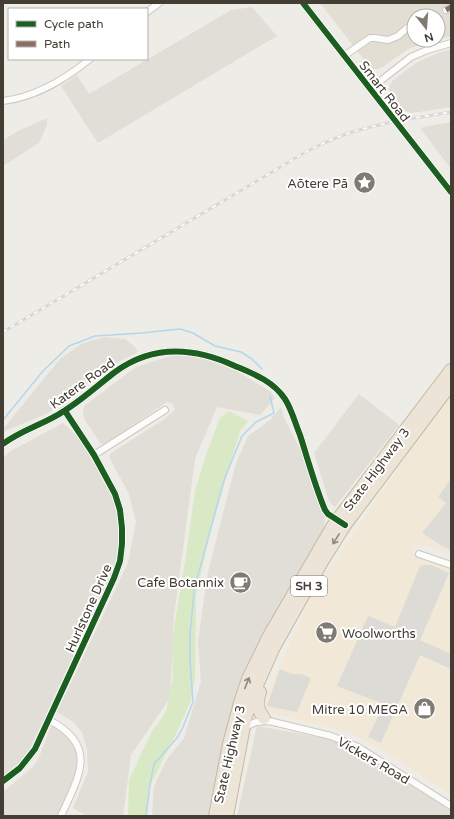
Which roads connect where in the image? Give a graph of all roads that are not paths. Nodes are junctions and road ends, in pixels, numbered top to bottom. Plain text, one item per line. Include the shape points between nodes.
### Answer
1 (159, 3) edge
2 (303, 3) edge
3 (148, 11) edge
4 (406, 29) edge
5 (451, 43) edge
6 (344, 56) junction
7 (89, 60) edge
8 (370, 89) junction
9 (3, 101) edge
10 (451, 192) edge
11 (451, 370) edge
12 (451, 384) edge
13 (165, 410) dead end
14 (65, 411) junction
15 (416, 424) junction
16 (3, 444) edge
17 (94, 455) junction
18 (341, 523) junction
19 (419, 554) dead end
20 (451, 565) edge
21 (271, 654) junction
22 (246, 716) junction
23 (267, 719) junction
24 (49, 720) junction
25 (239, 724) junction
26 (3, 782) edge
27 (451, 806) edge
28 (61, 816) edge
29 (215, 816) edge
30 (227, 816) edge

1 - 3 street
2 - 6 street, Smart Road
4 - 6 street via 388,40 370,38
5 - 8 street via 411,57
6 - 8 street, Smart Road
7 - 9 street via 43,90
8 - 10 street, Smart Road
11 - 15 highway, State Highway 3 / SH 3
12 - 15 highway, State Highway 3 / SH 3
13 - 17 street
14 - 16 street, Katere Road
14 - 17 street, Hurlstone Drive
14 - 18 street, Katere Road via 130,363 155,354 190,352 227,362 269,383 284,397 294,418 325,510
15 - 18 highway, State Highway 3 / SH 3
17 - 24 street, Hurlstone Drive via 115,494 120,510 120,561 108,594
18 -> 21 highway, State Highway 3 / SH 3
25 -> 18 highway, State Highway 3 / SH 3 via 244,691 260,654 311,563
19 - 20 street
21 - 22 highway, State Highway 3 / SH 3
21 - 23 highway via 268,672 257,701 259,710
22 - 23 street, Vickers Road
22 - 25 highway, State Highway 3 / SH 3
23 - 25 street, Vickers Road
23 - 27 street, Vickers Road via 331,736 350,744
24 - 26 street, Hurlstone Drive via 28,760
24 - 28 street via 68,732 78,748 80,757 79,776
25 - 29 highway, State Highway 3 / SH 3 via 229,744
25 - 30 highway, State Highway 3 / SH 3

